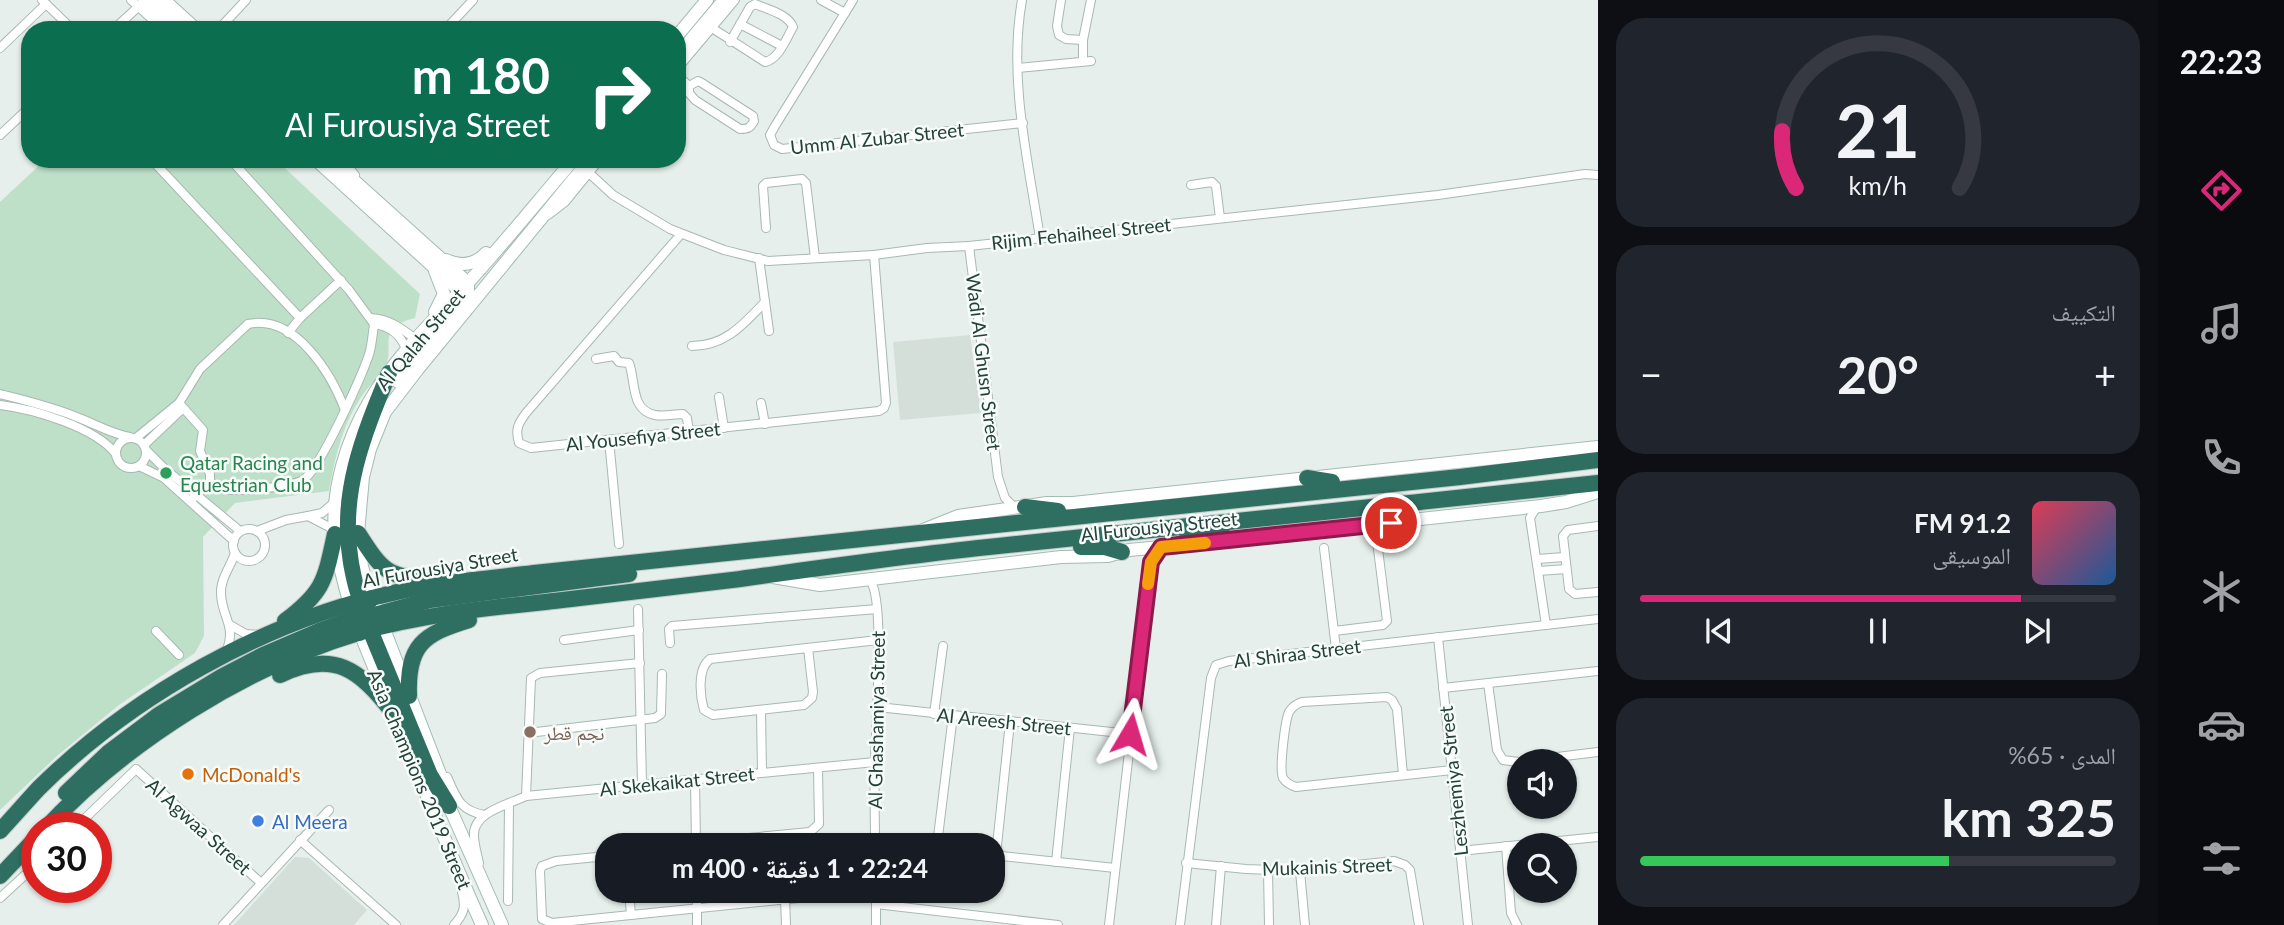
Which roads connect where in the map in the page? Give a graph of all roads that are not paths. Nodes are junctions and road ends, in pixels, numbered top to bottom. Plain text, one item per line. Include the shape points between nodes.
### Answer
1 (131, 0) edge
2 (158, 0) edge
3 (167, 0) edge
4 (246, 0) edge
5 (473, 0) edge
6 (708, 0) edge
7 (724, 0) edge
8 (735, 0) edge
9 (821, 0) edge
10 (853, 0) edge
11 (1022, 0) edge
12 (1061, 0) edge
13 (1091, 0) edge
14 (44, 2) edge
15 (141, 4) edge
16 (845, 13) junction
17 (26, 21) edge
18 (64, 21) edge
19 (123, 21) edge
20 (156, 21) edge
21 (164, 21) edge
22 (180, 21) edge
23 (190, 21) edge
24 (226, 21) edge
25 (453, 21) edge
26 (740, 24) junction
27 (21, 26) edge
28 (686, 26) edge
29 (712, 28) junction
30 (1083, 40) junction
31 (730, 42) junction
32 (686, 45) edge
33 (782, 46) junction
34 (0, 48) edge
35 (686, 58) edge
36 (1018, 68) junction
37 (686, 83) edge
38 (689, 86) junction
39 (21, 114) edge
40 (1023, 123) junction
41 (1, 131) edge
42 (159, 168) edge
43 (238, 168) edge
44 (325, 168) edge
45 (339, 168) edge
46 (349, 168) edge
47 (566, 168) edge
48 (587, 168) edge
49 (591, 168) edge
50 (1597, 175) edge
51 (1191, 185) dead end
52 (373, 200) junction
53 (539, 200) junction
54 (1220, 218) junction
55 (766, 228) dead end
56 (681, 234) junction
57 (1040, 238) junction
58 (969, 246) junction
59 (874, 256) junction
60 (759, 258) junction
61 (816, 258) junction
62 (436, 263) junction
63 (493, 279) junction
64 (341, 280) junction
65 (466, 288) junction
66 (765, 302) junction
67 (300, 318) junction
68 (373, 321) junction
69 (769, 331) dead end
70 (288, 333) junction
71 (420, 336) junction
72 (691, 346) dead end
73 (407, 351) junction
74 (596, 359) dead end
75 (389, 373) junction
76 (0, 394) edge
77 (719, 397) dead end
78 (761, 403) dead end
79 (0, 405) edge
80 (181, 406) junction
81 (345, 410) junction
82 (385, 412) junction
83 (765, 424) junction
84 (724, 428) junction
85 (689, 432) junction
86 (133, 438) junction
87 (609, 440) junction
88 (145, 447) junction
89 (1598, 447) edge
90 (116, 454) junction
91 (1598, 460) edge
92 (139, 466) junction
93 (998, 477) junction
94 (1460, 477) junction
95 (1307, 478) junction
96 (210, 482) junction
97 (1598, 483) edge
98 (1598, 492) edge
99 (193, 497) junction
100 (336, 501) junction
101 (1175, 505) junction
102 (1021, 508) junction
103 (989, 512) junction
104 (1534, 512) junction
105 (1311, 514) junction
106 (308, 516) junction
107 (274, 525) junction
108 (1598, 526) edge
109 (240, 531) junction
110 (257, 531) junction
111 (335, 532) junction
112 (358, 533) junction
113 (916, 534) junction
114 (234, 541) junction
115 (1377, 541) dead end
116 (265, 542) junction
117 (619, 544) dead end
118 (1012, 545) junction
119 (1167, 547) junction
120 (1324, 548) dead end
121 (1130, 551) junction
122 (235, 553) junction
123 (1564, 557) junction
124 (243, 559) junction
125 (679, 559) junction
126 (1538, 559) junction
127 (1151, 562) junction
128 (1566, 569) junction
129 (229, 571) junction
130 (1539, 571) junction
131 (534, 573) junction
132 (765, 576) junction
133 (884, 579) junction
134 (870, 580) junction
135 (1598, 592) edge
136 (877, 594) junction
137 (488, 608) junction
138 (638, 609) dead end
139 (877, 609) junction
140 (366, 615) junction
141 (1598, 619) edge
142 (230, 625) junction
143 (1546, 625) junction
144 (639, 630) junction
145 (156, 631) dead end
146 (1334, 631) junction
147 (266, 634) junction
148 (1438, 637) junction
149 (564, 640) dead end
150 (878, 640) junction
151 (670, 643) dead end
152 (943, 646) dead end
153 (808, 648) junction
154 (1336, 649) junction
155 (225, 654) junction
156 (179, 655) dead end
157 (640, 663) junction
158 (1598, 671) edge
159 (662, 674) dead end
160 (1488, 683) junction
161 (1443, 688) junction
162 (409, 696) junction
163 (878, 706) junction
164 (761, 711) junction
165 (393, 713) junction
166 (934, 713) junction
167 (953, 716) junction
168 (641, 722) junction
169 (1010, 722) junction
170 (1070, 728) junction
171 (528, 733) junction
172 (425, 734) junction
173 (1130, 734) junction
174 (1598, 752) edge
175 (1577, 755) edge
176 (1507, 760) edge
177 (875, 762) junction
178 (114, 764) junction
179 (818, 769) junction
180 (1451, 770) junction
181 (762, 772) junction
182 (1403, 775) junction
183 (695, 779) junction
184 (642, 784) junction
185 (526, 796) junction
186 (428, 801) junction
187 (509, 804) junction
188 (449, 806) junction
189 (329, 810) dead end
190 (49, 812) edge
191 (62, 812) edge
192 (92, 812) edge
193 (484, 815) junction
194 (0, 831) edge
195 (696, 833) edge
196 (800, 833) edge
197 (875, 833) edge
198 (938, 833) edge
199 (997, 833) edge
200 (1598, 837) edge
201 (300, 840) junction
202 (1506, 846) junction
203 (1460, 851) junction
204 (21, 854) edge
205 (1005, 856) edge
206 (595, 857) edge
207 (1056, 862) junction
208 (1186, 863) junction
209 (1221, 866) junction
210 (1115, 868) junction
211 (1268, 870) junction
212 (1300, 871) junction
213 (480, 872) junction
214 (0, 876) edge
215 (21, 879) edge
216 (261, 883) junction
217 (0, 898) edge
218 (508, 901) dead end
219 (630, 903) edge
220 (697, 903) edge
221 (741, 903) edge
222 (785, 903) edge
223 (876, 904) joint
224 (697, 908) junction
225 (631, 915) junction
226 (223, 925) edge
227 (396, 925) edge
228 (454, 925) edge
229 (482, 925) edge
230 (502, 925) edge
231 (697, 925) edge
232 (786, 925) edge
233 (876, 925) edge
234 (1058, 925) edge
235 (1109, 925) edge
236 (1180, 925) edge
237 (1216, 925) edge
238 (1269, 925) edge
239 (1305, 925) edge
240 (1419, 925) edge
241 (1468, 925) edge
242 (1517, 925) edge

1 - 15 street
2 - 22 main road
3 - 23 street
4 - 24 street
5 - 25 street
6 - 28 main road
7 - 32 main road
8 - 29 street
9 - 16 street
10 - 16 street, Umm Al Zubar Street
11 - 36 street
12 - 30 street via 1059,35
13 - 30 street
14 - 17 street
14 - 18 street
15 - 19 street
15 - 20 street
15 - 21 main road
16 - 40 street, Umm Al Zubar Street via 775,127 771,135 774,145 782,149
26 - 31 street
26 - 33 street
26 - 33 street via 755,4 785,17 793,27
27 - 34 street
29 - 31 street
29 - 35 street
30 - 36 street via 1087,61
31 - 33 street via 765,62 775,58
36 - 40 street
37 - 38 street
38 - 38 street via 695,100 740,129 748,129 754,121 702,83
39 - 41 street
40 - 57 street
42 - 67 street
43 - 64 street
44 - 62 main road
45 - 52 main road
46 - 52 street
47 - 53 main road, Al Qalah Street
48 - 63 main road, Al Qalah Street via 539,219
49 - 56 street, Rijim Fehaiheel Street via 613,195
50 - 54 street, Rijim Fehaiheel Street
51 - 54 street via 1216,186
52 - 62 main road
53 - 62 main road via 528,206 482,257 472,263
53 - 63 main road via 490,269
53 - 65 main road, Al Qalah Street
54 - 57 street, Rijim Fehaiheel Street
55 - 61 street via 763,186 802,178
56 - 60 street, Rijim Fehaiheel Street
56 - 87 street, Al Yousefiya Street via 526,412 516,433 519,443 531,448
57 - 58 street, Rijim Fehaiheel Street
58 - 59 street, Rijim Fehaiheel Street
58 - 93 street, Wadi Al Ghusn Street
59 - 61 street, Rijim Fehaiheel Street
59 - 83 street, Al Yousefiya Street via 884,408
60 - 61 street, Rijim Fehaiheel Street
60 - 66 street
62 - 65 main road
62 - 71 main road via 444,294
63 - 65 main road
63 - 82 main road, Al Qalah Street
64 - 67 street
64 - 68 street
65 - 71 main road, Al Qalah Street
65 - 82 main road via 465,299 398,381
66 - 69 street
66 - 72 street via 729,337
67 - 70 street
68 - 71 street via 385,320
68 - 73 street via 394,331
68 - 81 street via 370,351
70 - 80 street via 271,324 248,324 200,369
70 - 81 street via 313,352
71 - 73 main road, Al Qalah Street
73 - 75 main road, Al Qalah Street
74 - 85 street via 614,356 629,363 643,409 658,416 683,414
75 - 100 main road, Al Qalah Street via 354,433
75 - 140 highway via 360,444 350,497 348,542
76 - 86 street
77 - 84 street
78 - 83 street
79 - 90 street via 72,426 97,437
80 - 86 street
80 - 88 street
80 - 96 street via 202,430 200,452
81 - 96 street via 302,481 233,490
82 - 112 main road, Al Qalah Street via 366,463
83 - 84 street, Al Yousefiya Street
84 - 85 street, Al Yousefiya Street
85 - 87 street, Al Yousefiya Street
86 - 88 street
86 - 90 street via 120,442
87 - 117 street
88 - 92 street via 146,456
88 - 99 street
89 - 95 main road, Al Furousiya Street
90 - 92 street via 122,464
91 - 94 highway, Al Furousiya Street
92 - 99 street
93 - 102 street, Wadi Al Ghusn Street via 1005,498
93 - 103 street, Wadi Al Ghusn Street via 997,499
94 - 95 highway via 1433,474 1337,482
94 - 101 highway, Al Furousiya Street
95 - 102 main road, Al Furousiya Street
96 - 99 street
97 - 105 highway, Al Furousiya Street
98 - 104 main road, Al Furousiya Street
99 - 109 street
99 - 114 street
100 - 106 street via 323,513
100 - 111 main road, Al Qalah Street
101 - 102 highway via 1052,512
101 - 113 highway, Al Furousiya Street
102 - 103 main road, Al Furousiya Street
103 - 113 main road, Al Furousiya Street via 953,517
104 - 119 main road, Al Furousiya Street via 1517,508
104 - 126 street
105 - 118 highway, Al Furousiya Street
105 - 119 highway via 1288,523 1201,536
106 - 107 street
106 - 111 street
107 - 110 street
107 - 116 street
108 - 123 street via 1565,533
109 - 110 street
109 - 114 street
110 - 116 street
111 - 140 main road, Al Qalah Street
111 - 147 highway via 322,585 305,606
112 - 131 highway via 380,565 405,577
112 - 140 main road, Al Qalah Street
113 - 125 highway, Al Furousiya Street
114 - 122 street
115 - 146 street via 1387,621
116 - 124 street via 259,557
118 - 121 highway
118 - 132 highway, Al Furousiya Street
119 - 121 main road, Al Furousiya Street
119 - 127 street
120 - 146 street
121 - 127 street
121 - 133 main road, Al Furousiya Street
122 - 124 street
122 - 129 street
123 - 126 street
123 - 128 street
124 - 129 street
125 - 131 highway, Al Furousiya Street
125 - 140 highway via 653,570 430,600
126 - 130 street
127 - 173 street
128 - 130 street
128 - 135 street via 1572,593
129 - 142 street via 220,592
130 - 143 street
131 - 140 highway, Al Furousiya Street via 401,591
132 - 134 main road, Al Furousiya Street via 820,585
132 - 137 highway, Al Furousiya Street
133 - 134 main road, Al Furousiya Street
133 - 136 street, Al Ghashamiya Street
134 - 136 street, Al Ghashamiya Street
136 - 139 street, Al Ghashamiya Street
137 - 140 highway, Al Furousiya Street
137 - 162 highway via 479,617 436,631 420,644 412,659
138 - 144 street
139 - 150 street, Al Ghashamiya Street
139 - 151 street via 671,626
140 - 147 highway, Al Furousiya Street
140 - 162 main road, Asia Champions 2019 Street
140 - 165 main road, Asia Champions 2019 Street
140 - 178 highway, Al Furousiya Street via 238,684
140 - 188 highway via 430,775
140 - 190 highway via 263,655 160,714 80,777
141 - 143 street, Al Shiraa Street
142 - 147 street via 246,634
142 - 155 street
143 - 148 street, Al Shiraa Street
144 - 149 street
144 - 157 street
145 - 156 street
146 - 154 street
147 - 155 highway, Al Furousiya Street
148 - 154 street, Al Shiraa Street
148 - 161 street, Leszhemiya Street
150 - 153 street
150 - 163 street, Al Ghashamiya Street
152 - 166 street
153 - 164 street via 812,698 804,705
153 - 164 street via 710,659 704,665 703,707 708,714
154 - 208 street, Al Shiraa Street via 1229,661 1212,670
155 - 194 highway, Al Furousiya Street via 93,742
157 - 168 street
157 - 171 street via 540,673 531,678
158 - 160 street
159 - 168 street via 661,714
160 - 161 street
160 - 176 street via 1497,750
161 - 180 street, Leszhemiya Street
162 - 172 main road, Asia Champions 2019 Street
163 - 166 street, Al Areesh Street
163 - 177 street, Al Ghashamiya Street
164 - 181 street
165 - 178 highway via 356,673 330,664 310,665 228,699 141,753
165 - 186 main road, Asia Champions 2019 Street
166 - 167 street, Al Areesh Street
167 - 169 street, Al Areesh Street
167 - 198 street
168 - 171 street
168 - 184 street
169 - 170 street, Al Areesh Street
169 - 199 street
170 - 173 street, Al Areesh Street
170 - 207 street
171 - 185 street
172 - 188 main road, Asia Champions 2019 Street
172 - 193 street via 461,805
173 - 210 street
174 - 175 street
177 - 179 street, Al Skekaikat Street
177 - 197 street, Al Ghashamiya Street
178 - 191 highway, Al Furousiya Street
179 - 181 street, Al Skekaikat Street
179 - 196 street via 819,824
180 - 182 street
180 - 203 street, Leszhemiya Street
181 - 183 street, Al Skekaikat Street
182 - 182 street via 1397,709 1387,697 1302,702 1288,713 1281,770 1290,785
183 - 184 street, Al Skekaikat Street
183 - 195 street
184 - 185 street, Al Skekaikat Street
185 - 187 street, Al Skekaikat Street
186 - 228 street via 464,900 464,912
186 - 229 main road, Asia Champions 2019 Street
187 - 193 street, Al Skekaikat Street
187 - 218 street
188 - 213 main road, Asia Champions 2019 Street
189 - 201 street
192 - 216 street, Al Agwaa Street via 136,769
193 - 213 street via 474,834
200 - 202 street
201 - 216 street
201 - 227 street
202 - 203 street
202 - 242 street via 1511,913
203 - 241 street, Leszhemiya Street
204 - 214 highway
205 - 207 street
206 - 225 street via 542,866 542,919 552,923
207 - 210 street
208 - 209 street, Mukainis Street
208 - 236 street, Al Shiraa Street
209 - 211 street, Mukainis Street
209 - 237 street
210 - 235 street
211 - 212 street, Mukainis Street
211 - 238 street
212 - 239 street
212 - 240 street, Mukainis Street via 1394,861 1405,865 1410,870
213 - 230 main road, Asia Champions 2019 Street
215 - 217 street
216 - 226 street
219 - 225 street
220 - 224 street
221 - 224 street
222 - 232 street
223 - 233 street
223 - 234 street
224 - 225 street
224 - 231 street

